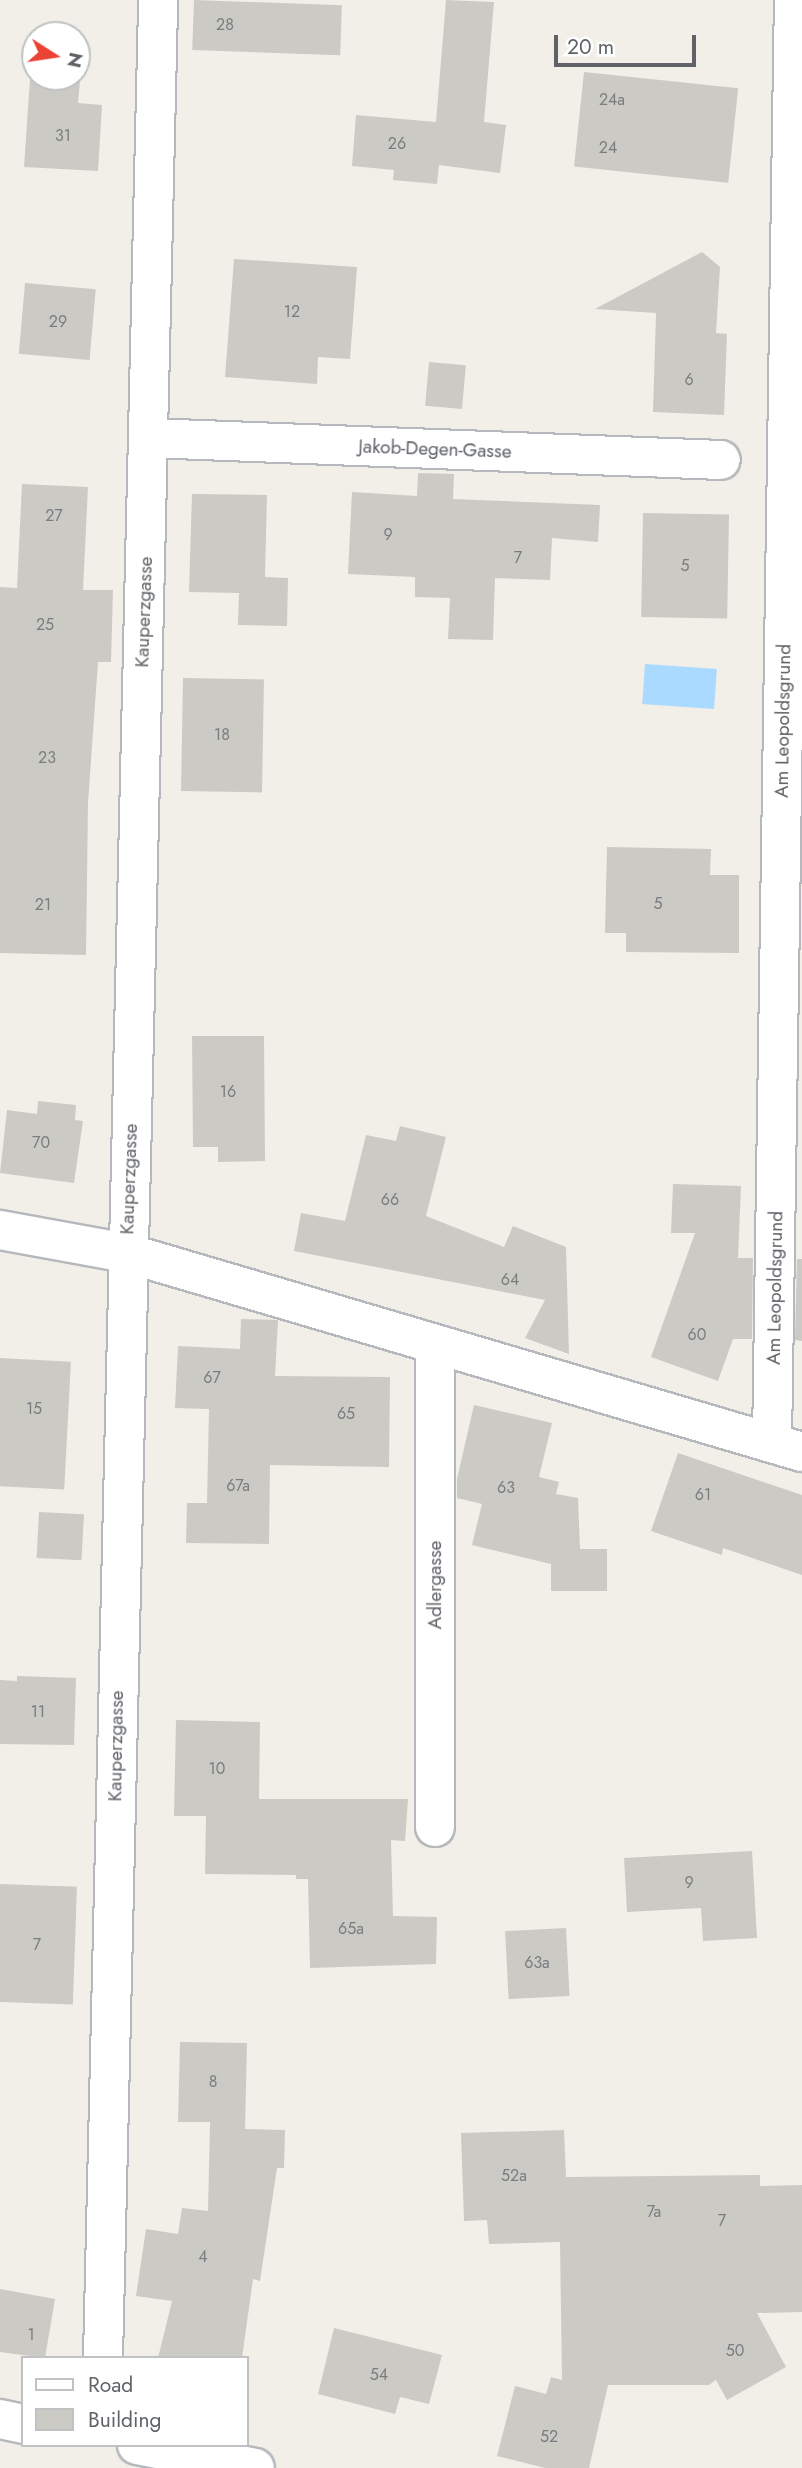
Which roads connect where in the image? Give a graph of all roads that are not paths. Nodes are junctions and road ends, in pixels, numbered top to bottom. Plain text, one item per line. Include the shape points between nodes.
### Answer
1 (158, 0) edge
2 (794, 0) edge
3 (149, 438) junction
4 (720, 460) dead end
5 (0, 1230) edge
6 (127, 1253) junction
7 (435, 1343) junction
8 (787, 1447) edge
9 (435, 1827) dead end
10 (103, 2356) edge
11 (0, 2420) edge
12 (21, 2424) edge
13 (147, 2447) edge
14 (255, 2468) edge

1 - 3 street, Kauperzgasse
2 - 8 street, Am Leopoldsgrund
3 - 4 street, Jakob-Degen-Gasse
3 - 6 street, Kauperzgasse
5 - 6 street
6 - 7 street
6 - 10 street, Kauperzgasse
7 - 8 street
7 - 9 street, Adlergasse
11 - 12 street
13 - 14 street

